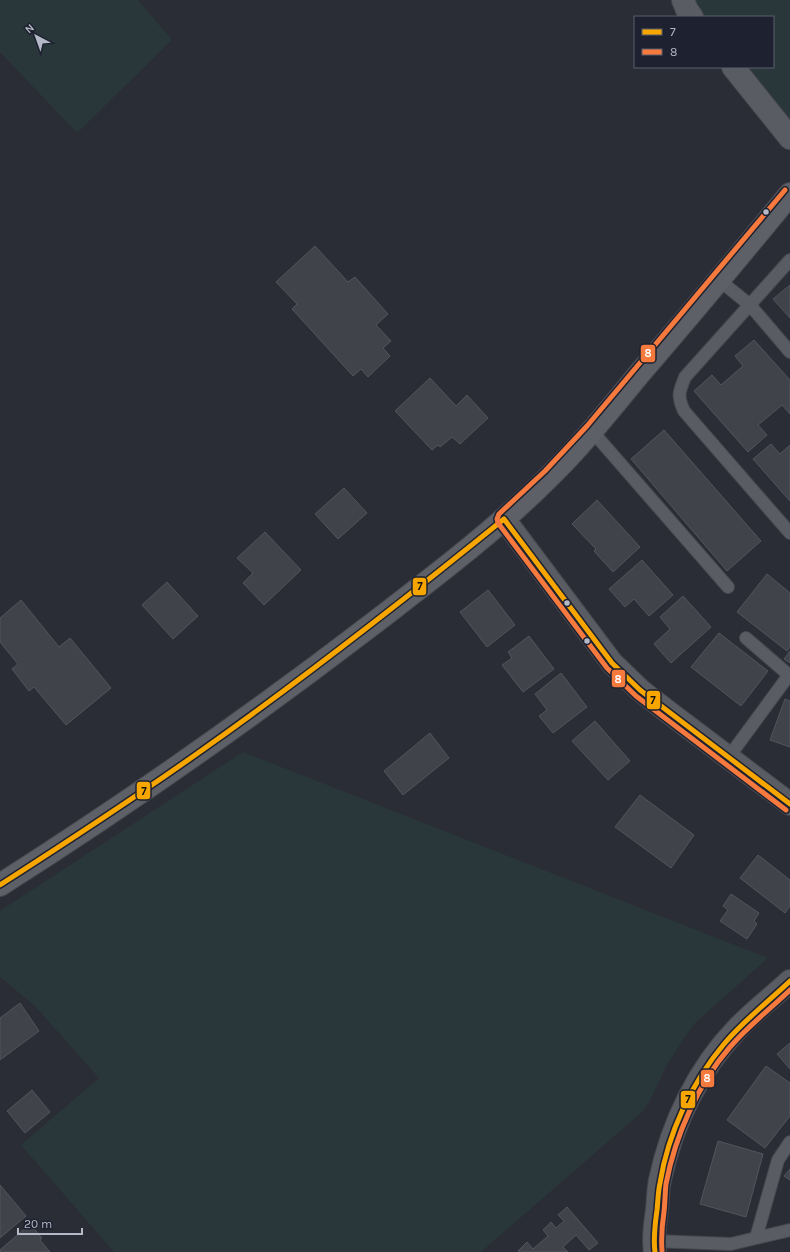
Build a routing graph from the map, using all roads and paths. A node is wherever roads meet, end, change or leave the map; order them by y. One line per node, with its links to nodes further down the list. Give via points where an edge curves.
1 (683, 0): 2 (street)
2 (691, 16)
3 (734, 68): 4 (street)
4 (790, 138)
5 (790, 194): 7 (street)
6 (790, 260): 8 (lane)
7 (719, 280): 8 (lane); 10 (street)
8 (750, 305): 9 (lane); 12 (lane, via 685,377 679,400 684,411)
9 (790, 352)
10 (592, 431): 11 (street, via 550,476); 13 (lane)
11 (504, 519): 16 (street, via 612,663 640,690); 18 (street, via 435,576 224,735 93,826)
12 (790, 533)
13 (728, 587)
14 (746, 638): 15 (lane)
15 (790, 675): 16 (lane)
16 (728, 758): 17 (street)
17 (790, 804)
18 (0, 885)
19 (790, 981): 23 (street, via 738,1027 701,1075 690,1096 673,1134 660,1180)
20 (790, 1142): 22 (lane, via 778,1160)
21 (790, 1230): 22 (lane)
22 (756, 1238): 23 (lane, via 731,1244)
23 (654, 1246)

